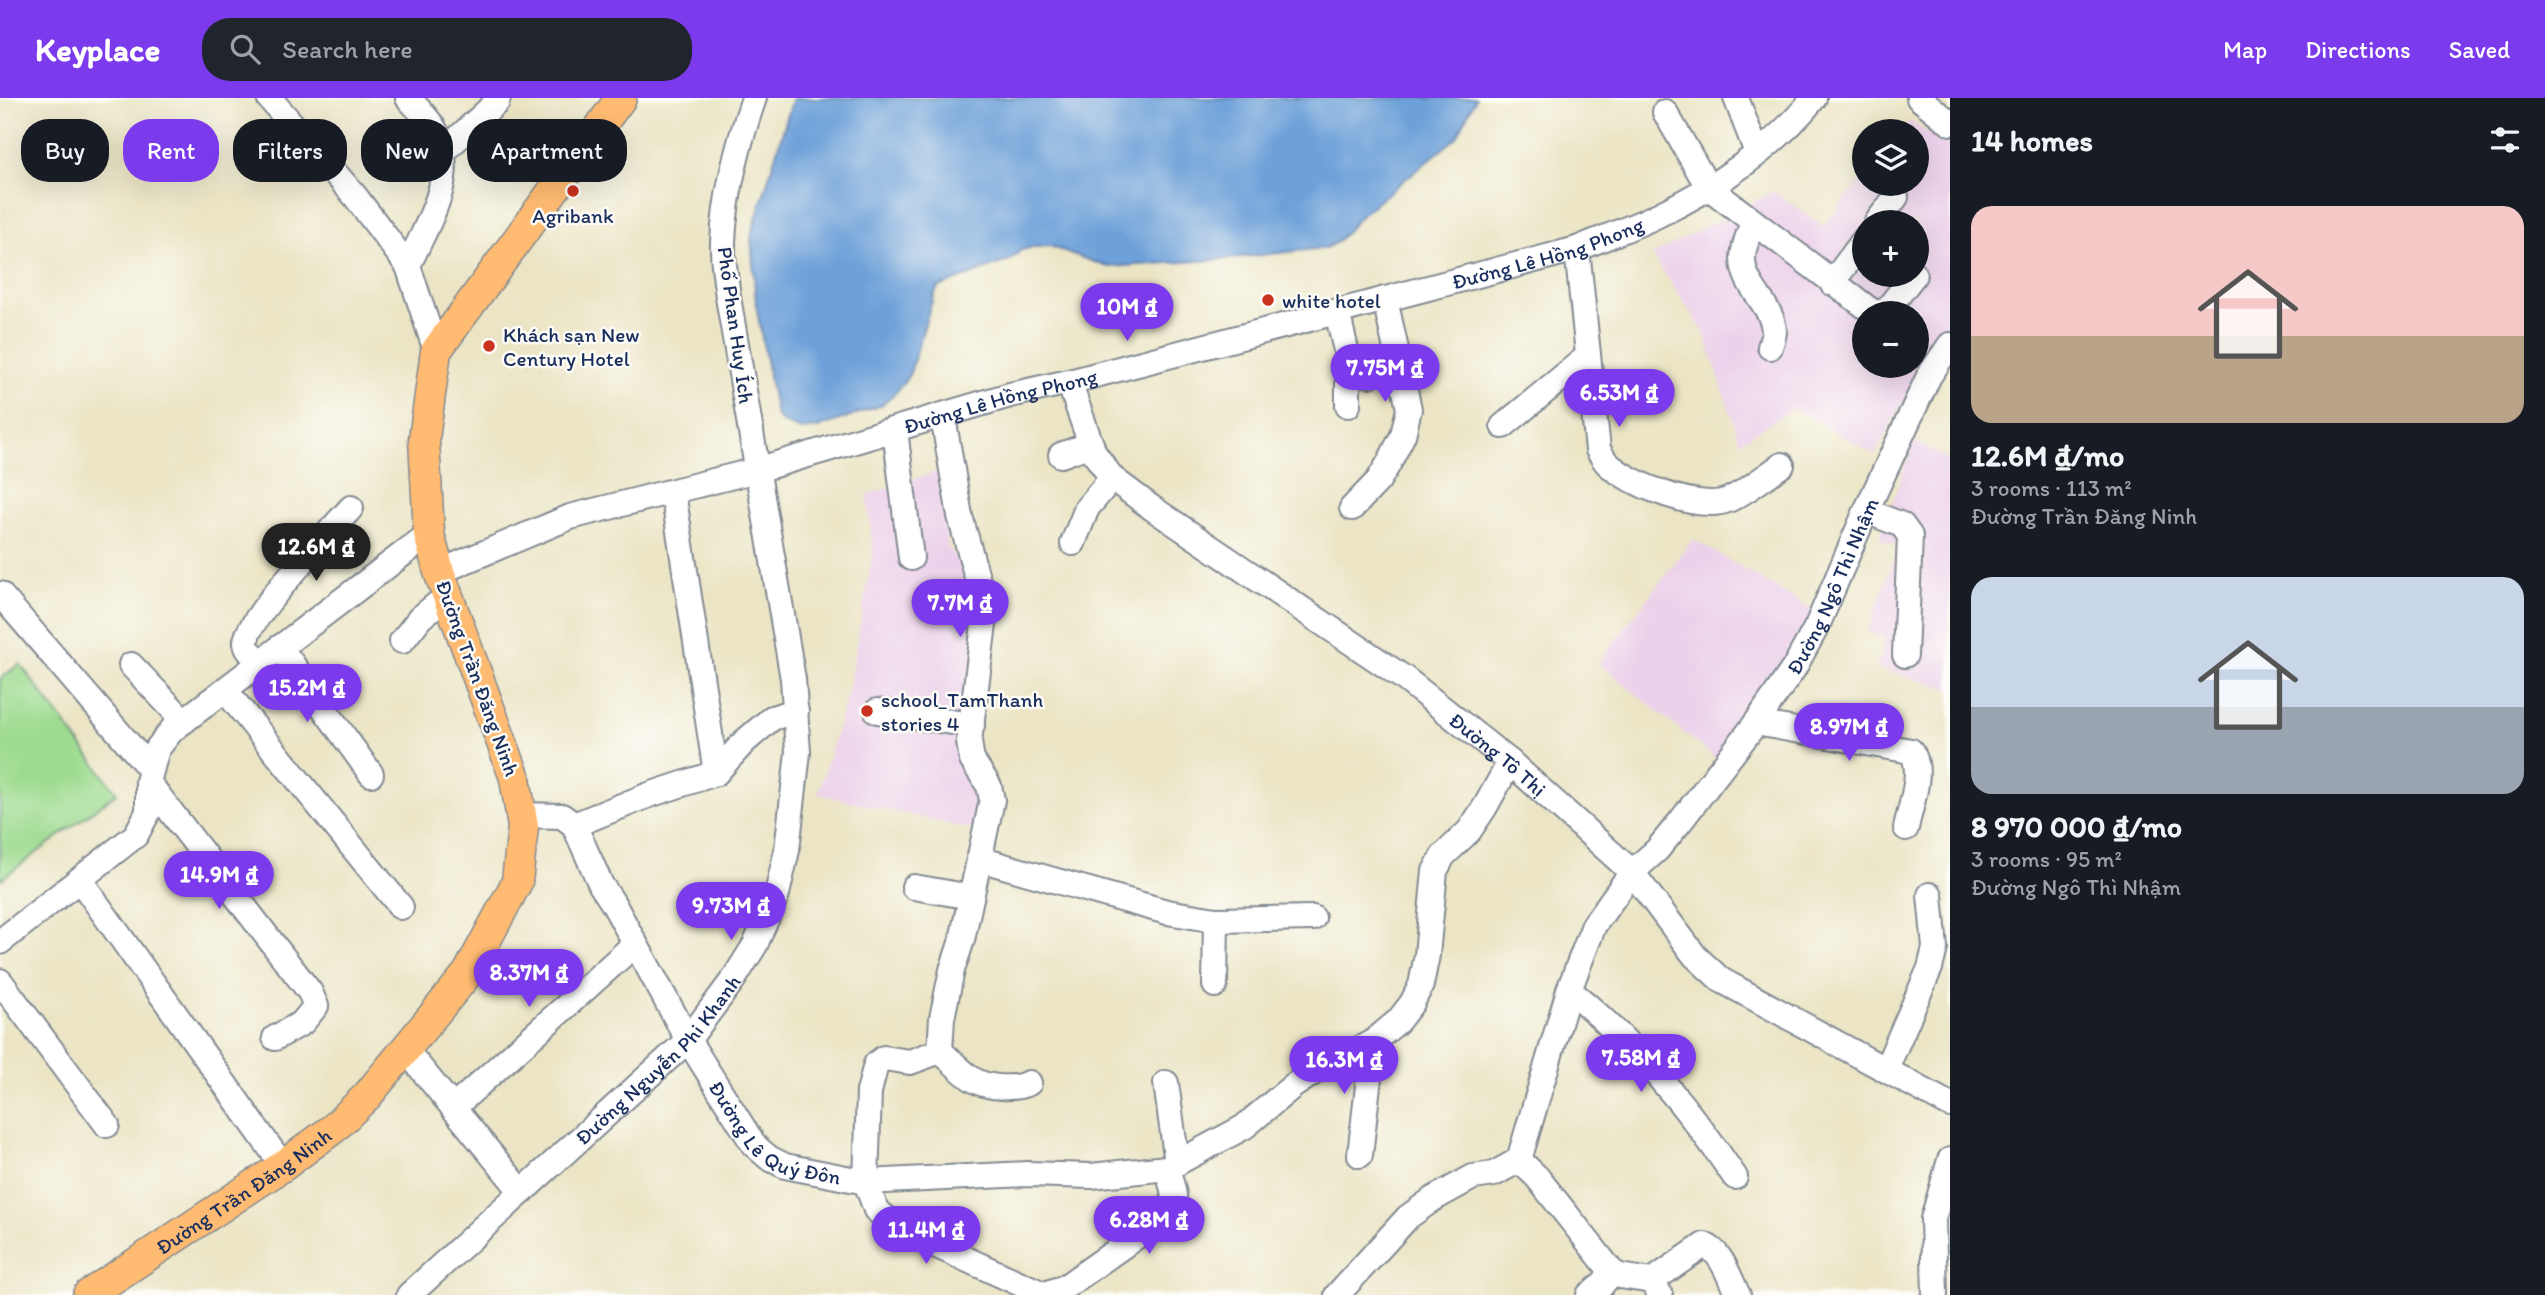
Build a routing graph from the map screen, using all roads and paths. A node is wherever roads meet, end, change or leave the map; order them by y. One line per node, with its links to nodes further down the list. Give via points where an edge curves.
1 (268, 98): 21 (street, via 355,196)
2 (408, 98): 10 (street)
3 (498, 98): 12 (street)
4 (621, 98): 28 (main road, Đường Trần Đăng Ninh)
5 (754, 98): 40 (street, Phố Phan Huy Ích, via 739,141 723,244)
6 (1736, 98): 13 (street)
7 (1814, 98): 13 (street, Đường Lê Hồng Phong)
8 (1919, 98): 11 (street)
9 (1665, 113): 15 (street)
10 (426, 119)
11 (1950, 123)
12 (453, 143)
13 (1757, 153): 15 (street, Đường Lê Hồng Phong)
14 (442, 182): 21 (street)
15 (1708, 187): 18 (street); 19 (street, Đường Lê Hồng Phong, via 1657,215)
16 (1896, 197): 17 (street)
17 (1886, 210)
18 (1753, 222): 22 (street); 27 (street, via 1742,262 1774,331)
19 (1577, 248): 24 (street, Đường Lê Hồng Phong); 29 (street)
20 (1852, 256): 22 (street)
21 (408, 266): 28 (street)
22 (1832, 283): 23 (street, via 1878,313 1885,312)
23 (1904, 287)
24 (1385, 299): 25 (street, Đường Lê Hồng Phong); 44 (street, via 1409,409 1389,463)
25 (1337, 311): 30 (street); 32 (street, Đường Lê Hồng Phong)
26 (1950, 345): 45 (street, Đường Ngô Thì Nhậm, via 1929,376)
27 (1770, 347)
28 (436, 351): 46 (main road, Đường Trần Đăng Ninh, via 424,439)
29 (1588, 356): 35 (street); 39 (street, via 1598,450 1620,473 1698,504 1726,501)
30 (1348, 359): 31 (street); 33 (street)
31 (1369, 374)
32 (1069, 382): 34 (street, Đường Lê Hồng Phong); 37 (street, Đường Tô Thị)
33 (1348, 405)
34 (943, 417): 36 (street, Đường Lê Hồng Phong); 60 (street, via 960,516 983,598)
35 (1503, 426)
36 (895, 430): 40 (street, Đường Lê Hồng Phong); 48 (street)
37 (1091, 444): 38 (street); 41 (street, Đường Tô Thị)
38 (1061, 455)
39 (1782, 465)
40 (757, 470): 42 (street, Đường Lê Hồng Phong); 56 (street, Đường Nguyễn Phi Khanh)
41 (1112, 478): 47 (street, via 1087,508); 61 (street, Đường Tô Thị, via 1404,678)
42 (673, 492): 49 (street, Đường Lê Hồng Phong, via 570,517); 63 (street)
43 (351, 508): 52 (street, via 265,607 248,634 248,650)
44 (1352, 508)
45 (1866, 511): 53 (street, via 1902,525 1910,536); 59 (street, Đường Ngô Thì Nhậm, via 1817,626)
46 (429, 534): 49 (main road, Đường Trần Đăng Ninh); 52 (street)
47 (1073, 543)
48 (911, 558)
49 (443, 583): 51 (street, Đường Lê Hồng Phong); 65 (main road, Đường Trần Đăng Ninh, via 515,778)
50 (0, 594): 64 (street)
51 (402, 641)
52 (271, 655): 55 (street); 62 (street)
53 (1905, 655)
54 (131, 665): 58 (street)
55 (225, 690): 58 (street); 74 (street)
56 (796, 711): 63 (street, via 772,718); 83 (street, Đường Nguyễn Phi Khanh, via 798,752 777,894 755,946)
57 (877, 711): 60 (street)
58 (184, 721): 64 (street, via 157,749)
59 (1756, 723): 67 (street, via 1911,751 1917,771); 69 (street, Đường Ngô Thì Nhậm, via 1681,822)
60 (972, 725): 68 (street, via 972,760 989,786 992,800)
61 (1510, 762): 69 (street, Đường Tô Thị); 84 (street, Đường Lê Quý Đôn, via 1469,831 1443,856 1434,872 1421,985 1398,1021)
62 (371, 774)
63 (716, 774): 66 (street)
64 (150, 776): 70 (street, via 148,812 136,835); 82 (street, via 310,992 316,1006 302,1023)
65 (521, 815): 66 (street, via 562,816); 85 (main road, Đường Trần Đăng Ninh, via 517,882 468,973)
66 (573, 825): 78 (street, Đường Lê Quý Đôn)
67 (1906, 828)
68 (979, 859): 73 (street); 76 (street, via 1167,912)
69 (1632, 872): 81 (street, Đường Ngô Thì Nhậm, via 1594,925); 87 (street, Đường Tô Thị, via 1695,956 1721,980)
70 (80, 880): 77 (street); 95 (street)
71 (914, 887): 73 (street)
72 (1930, 895): 87 (street, via 1935,948 1930,968)
73 (971, 897): 86 (street, via 942,1018)
74 (401, 907)
75 (1313, 918): 76 (street)
76 (1216, 920): 80 (street)
77 (0, 942)
78 (635, 944): 83 (street, Đường Lê Quý Đôn); 91 (street)
79 (0, 981): 92 (street)
80 (1215, 985)
81 (1569, 990): 94 (street, Đường Ngô Thì Nhậm); 98 (street, via 1623,1039 1695,1121)
82 (275, 1038)
83 (688, 1040): 99 (street, Đường Lê Quý Đôn, via 754,1145 769,1158 785,1166); 100 (street, Đường Nguyễn Phi Khanh)
84 (1373, 1042): 93 (street); 96 (street, Đường Lê Quý Đôn, via 1322,1067 1244,1127)
85 (405, 1049): 91 (street); 95 (main road, Đường Trần Đăng Ninh, via 367,1097)
86 (940, 1051): 88 (street, via 974,1080 994,1086); 99 (street, via 910,1062 884,1058 876,1064 869,1092)
87 (1886, 1069): 90 (street, Đường Tô Thị)
88 (1029, 1083)
89 (1166, 1083): 96 (street)
90 (1950, 1105)
91 (453, 1108): 100 (street)
92 (107, 1125)
93 (1360, 1154)
94 (1519, 1160): 101 (street); 106 (street, via 1494,1174 1473,1177 1408,1217)
95 (283, 1166): 103 (main road, Đường Trần Đăng Ninh)
96 (1172, 1166): 99 (street, Đường Lê Quý Đôn, via 1091,1176 1028,1174); 105 (street, via 1175,1207 1171,1212 1065,1287)
97 (1948, 1173): 109 (street, via 1933,1219)
98 (1735, 1177)
99 (866, 1182): 105 (street, via 876,1210 902,1230)
100 (522, 1192): 104 (street, Đường Nguyễn Phi Khanh)
101 (1612, 1272): 102 (street); 107 (street)
102 (1656, 1288): 108 (street, via 1704,1245 1716,1253)
103 (88, 1295)
104 (410, 1295)
105 (1045, 1295)
106 (1337, 1295)
107 (1589, 1295)
108 (1738, 1295)
109 (1934, 1295)

